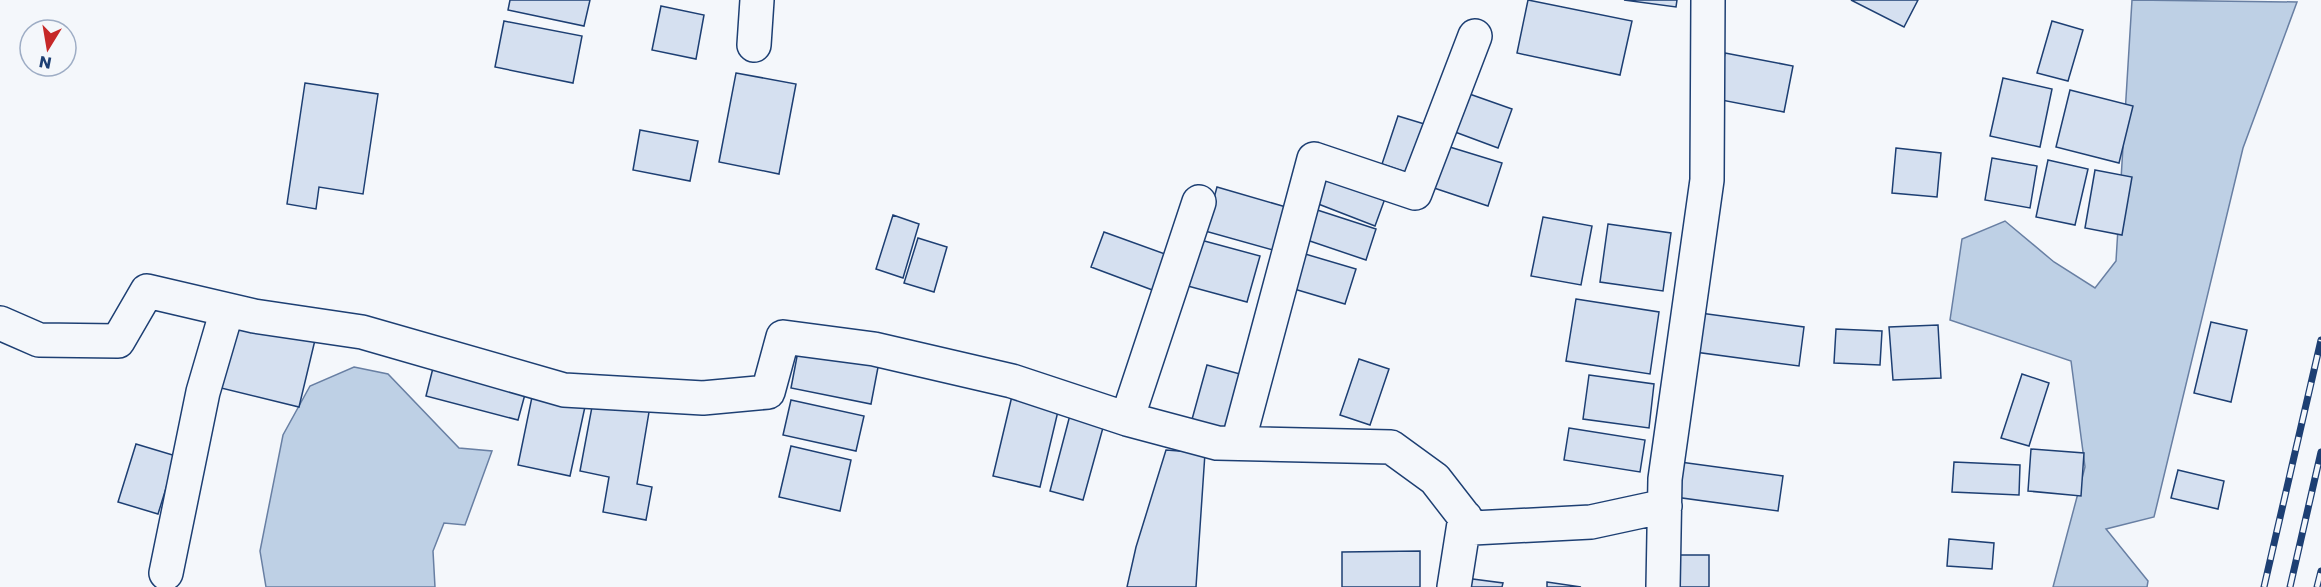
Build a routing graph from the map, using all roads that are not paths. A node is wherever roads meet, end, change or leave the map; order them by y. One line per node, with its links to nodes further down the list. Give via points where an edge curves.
1 (757, 0): 4 (street)
2 (1707, 0): 10 (street, via 1707,180 1665,479)
3 (1475, 36): 9 (street, via 1415,193 1314,159)
4 (754, 45)
5 (1199, 202): 8 (street)
6 (227, 309): 7 (street, via 147,291 118,341 39,339); 8 (street, via 362,332 564,390 703,398 768,392 783,336 874,349 1012,381); 12 (street, via 203,392)
7 (0, 323)
8 (1127, 419): 9 (street, via 1217,443)
9 (1238, 443): 11 (street, via 1391,447 1435,479)
10 (1665, 506): 11 (street, via 1591,522 1473,528); 14 (street)
11 (1464, 517): 13 (street)
12 (166, 573)
13 (1454, 587)
14 (1663, 587)

